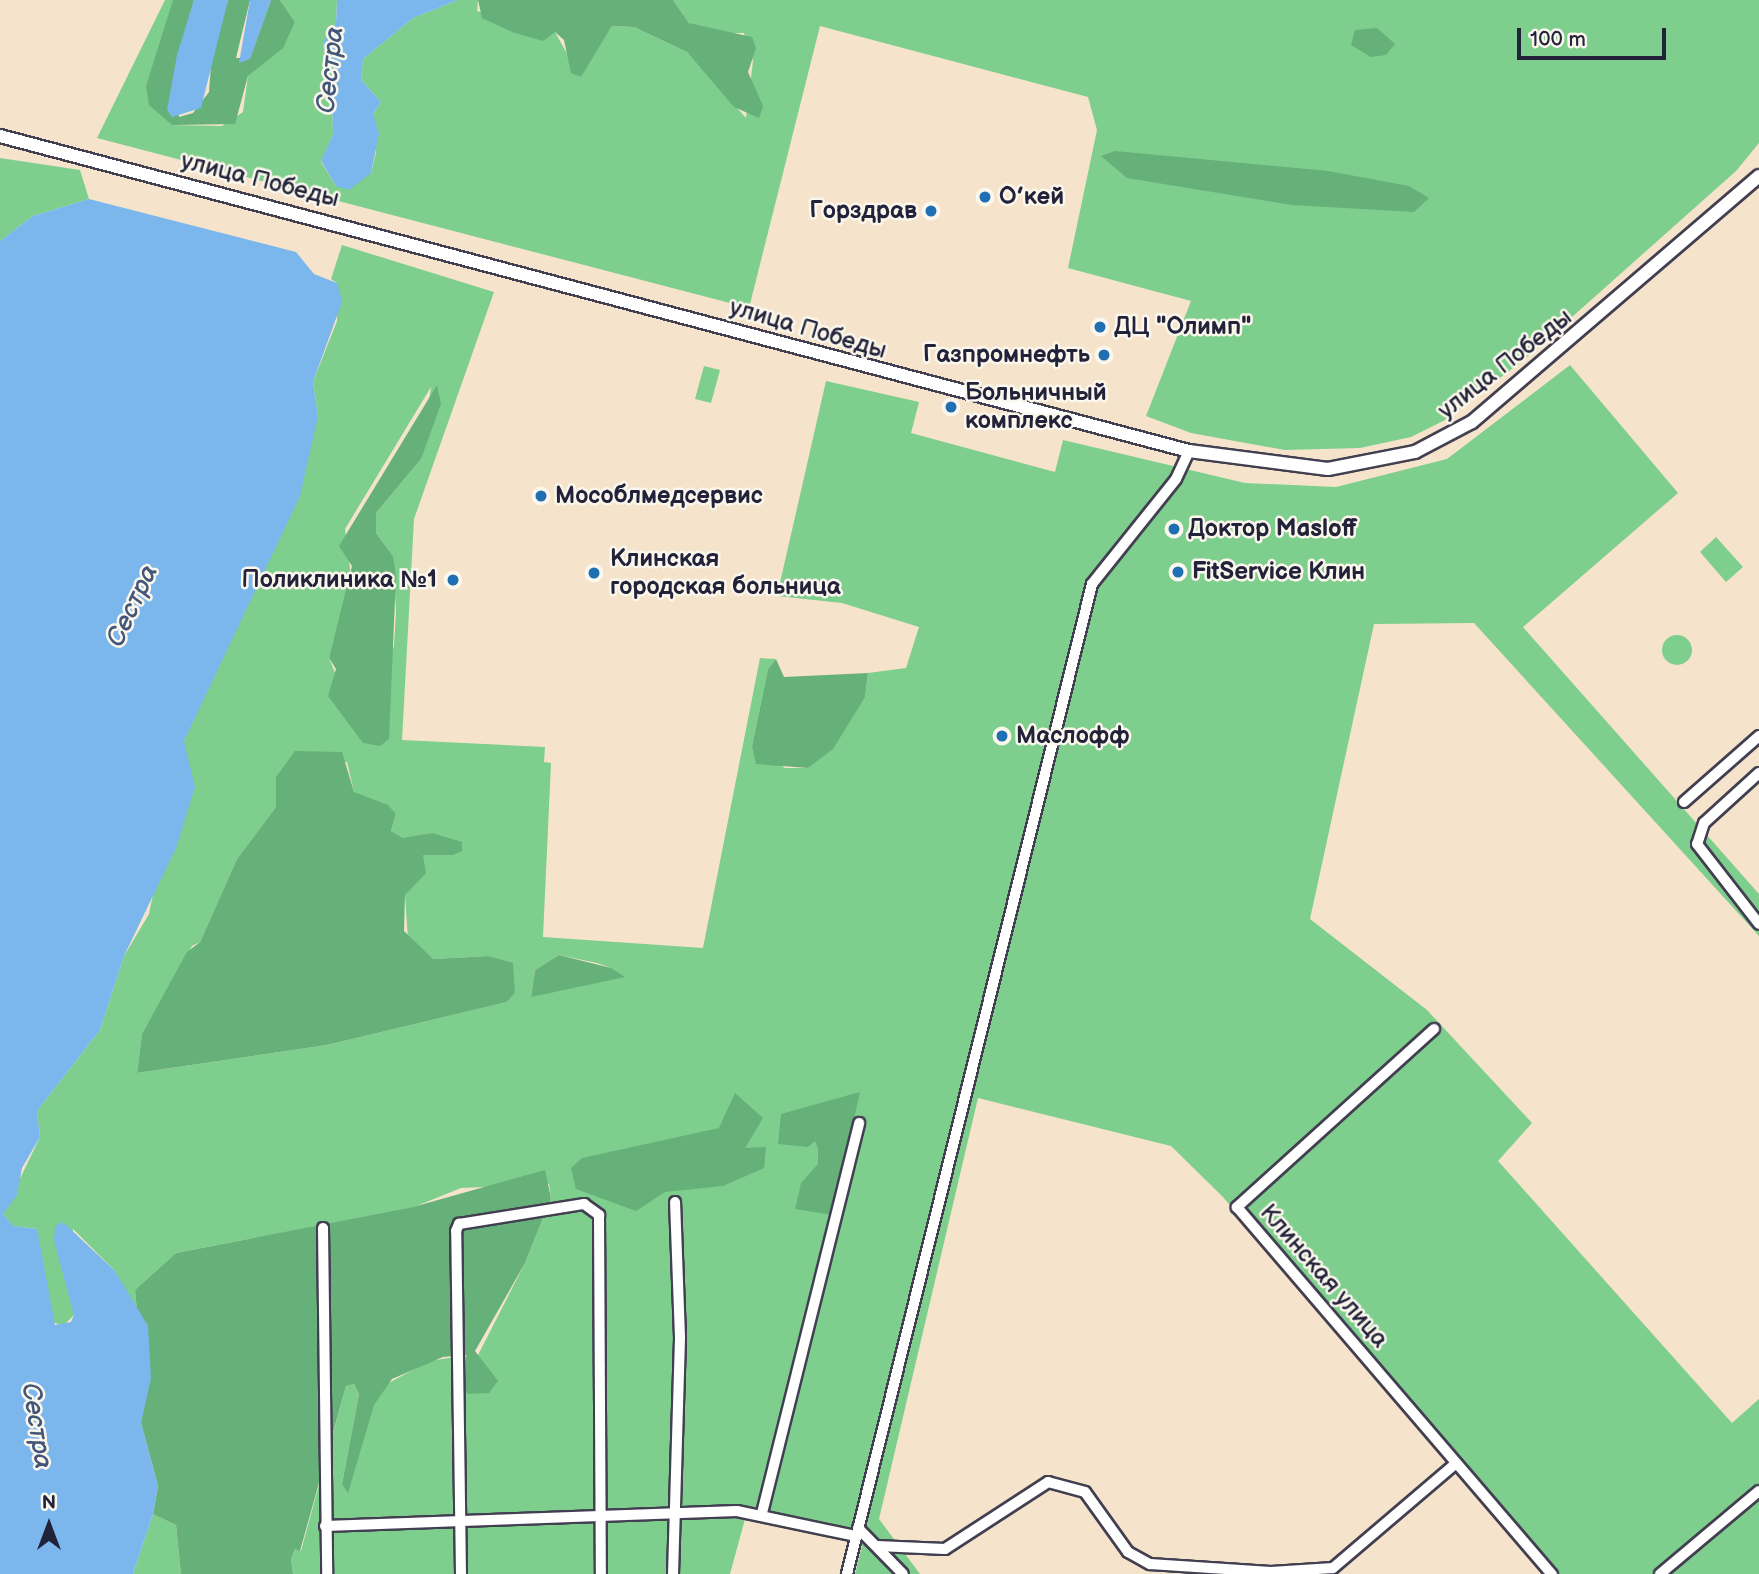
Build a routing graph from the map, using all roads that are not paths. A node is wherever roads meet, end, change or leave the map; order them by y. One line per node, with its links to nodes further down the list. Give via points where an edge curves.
1 (0, 136): 3 (street, улица Победы)
2 (1759, 176): 3 (street, улица Победы, via 1512,391 1435,443 1328,469)
3 (1189, 451): 19 (street, via 1176,479 1093,584)
4 (1759, 736): 6 (street)
5 (1759, 773): 7 (street, via 1704,823 1698,844)
6 (1684, 802)
7 (1759, 924)
8 (1434, 1029): 12 (street, Клинская улица, via 1237,1207)
9 (859, 1123): 15 (street)
10 (675, 1202): 14 (street)
11 (323, 1228): 18 (street)
12 (1455, 1464): 21 (street, via 1333,1569); 28 (street, Клинская улица)
13 (1759, 1490): 29 (street)
14 (677, 1510): 15 (street); 16 (street); 25 (street)
15 (762, 1513): 19 (street)
16 (601, 1516): 17 (street); 17 (street, via 599,1214 584,1204 459,1224 456,1231); 24 (street)
17 (458, 1522): 18 (street); 23 (street)
18 (326, 1527): 22 (street)
19 (857, 1532): 20 (street); 26 (street)
20 (877, 1546): 21 (street, via 945,1549 1048,1482 1085,1492 1128,1552 1150,1564); 27 (street)
21 (1234, 1572)
22 (327, 1574)
23 (461, 1574)
24 (601, 1574)
25 (673, 1574)
26 (847, 1574)
27 (903, 1574)
28 (1552, 1574)
29 (1660, 1574)

